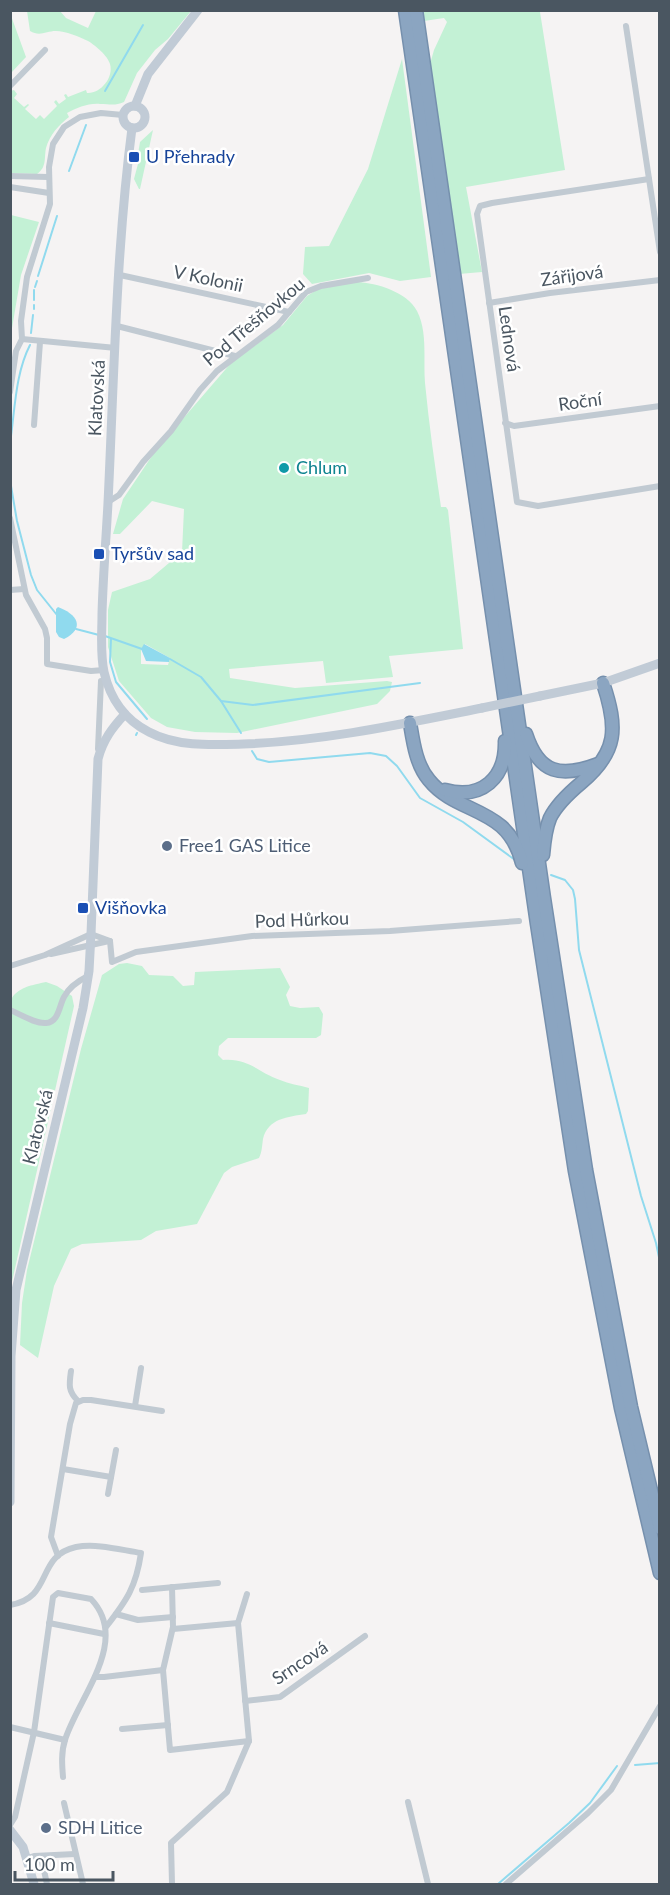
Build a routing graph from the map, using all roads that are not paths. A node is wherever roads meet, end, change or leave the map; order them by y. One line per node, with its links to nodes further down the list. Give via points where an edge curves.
1 (198, 10): 7 (main road, via 148,74)
2 (405, 10): 42 (highway)
3 (416, 10): 37 (highway)
4 (626, 26): 12 (street)
5 (45, 50): 6 (street)
6 (10, 86)
7 (135, 106): 8 (main road, via 127,108); 9 (main road, via 142,109 145,118 141,125)
8 (123, 115): 9 (main road); 11 (street, via 92,113 67,124 51,147)
9 (132, 128): 16 (main road, Klatovská)
10 (10, 176): 11 (street)
11 (48, 177): 14 (street)
12 (649, 179): 15 (street); 19 (street, Lednová, via 480,206 477,214)
13 (10, 187): 14 (street)
14 (49, 193): 22 (street, via 51,204 27,277)
15 (660, 252)
16 (120, 275): 20 (street, V Kolonii); 21 (main road, Klatovská)
17 (368, 278): 20 (street, Pod Třešňovkou, via 306,292)
18 (660, 280): 19 (street, Zářijová)
19 (489, 303): 30 (street, Lednová)
20 (289, 312): 26 (street, Pod Třešňovkou, via 278,325)
21 (117, 326): 24 (main road, Klatovská); 26 (street)
22 (22, 339): 23 (street); 25 (street)
23 (39, 342): 24 (street); 31 (street)
24 (116, 348): 33 (main road, Klatovská)
25 (13, 351): 27 (street)
26 (235, 356): 33 (street, Pod Třešňovkou, via 200,390 124,489)
27 (11, 387): 28 (street)
28 (10, 392)
29 (660, 406): 30 (street, Roční, via 514,426)
30 (505, 423): 32 (street, Lednová, via 517,502 538,506)
31 (34, 425)
32 (660, 486)
33 (108, 502): 39 (main road, Klatovská)
34 (10, 518): 35 (street)
35 (24, 589): 36 (street); 39 (street, via 45,629 46,664)
36 (10, 590)
37 (503, 614): 46 (highway, via 512,635 526,734 537,757 550,768 567,773); 48 (highway)
38 (660, 663): 41 (main road)
39 (104, 670): 43 (main road, Klatovská, via 111,692)
40 (101, 681): 45 (street, Klatovská)
41 (603, 683): 44 (main road, bridge); 46 (highway, via 613,734 610,749)
42 (503, 691): 47 (highway, via 505,748 496,777 470,792); 50 (highway)
43 (125, 714): 44 (main road, via 155,735 193,744 288,742); 45 (main road, Klatovská, via 109,732)
44 (410, 723): 47 (highway, via 421,767)
45 (98, 759): 51 (main road, Klatovská)
46 (599, 764): 48 (highway, via 550,818 543,859 547,887)
47 (438, 789): 50 (highway, via 488,815 508,833 522,860 530,912)
48 (544, 898): 68 (highway, via 597,1229 631,1407)
49 (519, 921): 52 (street, Pod Hůrkou, via 252,936 136,952 112,962)
50 (537, 924): 70 (highway, via 597,1290)
51 (92, 934): 52 (street); 53 (main road, Klatovská); 54 (street)
52 (110, 941): 53 (street)
53 (91, 945): 54 (street); 56 (main road, Klatovská)
54 (45, 955): 55 (street)
55 (10, 966)
56 (88, 976): 57 (street, via 74,984 49,1023); 67 (main road, Klatovská, via 16,1290 11,1356)
57 (10, 1010)
58 (141, 1368): 61 (street)
59 (71, 1371): 60 (street, via 68,1387)
60 (78, 1401): 61 (street); 64 (street)
61 (135, 1406): 62 (street)
62 (162, 1411)
63 (116, 1450): 65 (street)
64 (63, 1469): 65 (street); 69 (street, via 51,1538)
65 (111, 1477): 66 (street)
66 (108, 1494)
67 (10, 1502)
68 (660, 1528)
69 (58, 1556): 75 (street, via 31,1598); 76 (street, via 73,1548 89,1546 141,1553 139,1571 128,1598)
70 (660, 1573)
71 (218, 1583): 72 (street)
72 (172, 1587): 73 (street); 77 (street)
73 (142, 1590)
74 (247, 1594): 79 (street, Srncová)
75 (10, 1605)
76 (116, 1614): 77 (street, via 138,1620); 80 (street)
77 (173, 1617): 81 (street)
78 (49, 1623): 80 (street, via 53,1597 58,1593 91,1599); 82 (street); 91 (street)
79 (238, 1623): 81 (street); 86 (street, Srncová)
80 (106, 1626): 82 (street)
81 (173, 1629): 84 (street)
82 (104, 1634): 85 (street, via 105,1644)
83 (365, 1636): 86 (street, Srncová, via 280,1697)
84 (163, 1670): 85 (street); 88 (street)
85 (95, 1677): 92 (street)
86 (245, 1701): 93 (street, Srncová)
87 (660, 1706): 107 (street, via 612,1790)
88 (168, 1725): 90 (street); 93 (street, via 170,1750)
89 (10, 1727): 91 (street)
90 (122, 1729)
91 (33, 1732): 92 (street); 97 (street)
92 (65, 1740): 94 (street)
93 (249, 1741): 105 (street, via 227,1792 171,1844)
94 (63, 1777)
95 (408, 1802): 106 (street)
96 (64, 1803): 99 (street)
97 (10, 1825)
98 (10, 1830): 101 (main road)
99 (75, 1854): 100 (street); 104 (street)
100 (41, 1857): 101 (street); 103 (street)
101 (27, 1858): 102 (main road)
102 (34, 1884)
103 (47, 1884)
104 (83, 1884)
105 (172, 1884)
106 (428, 1884)
107 (506, 1884)

